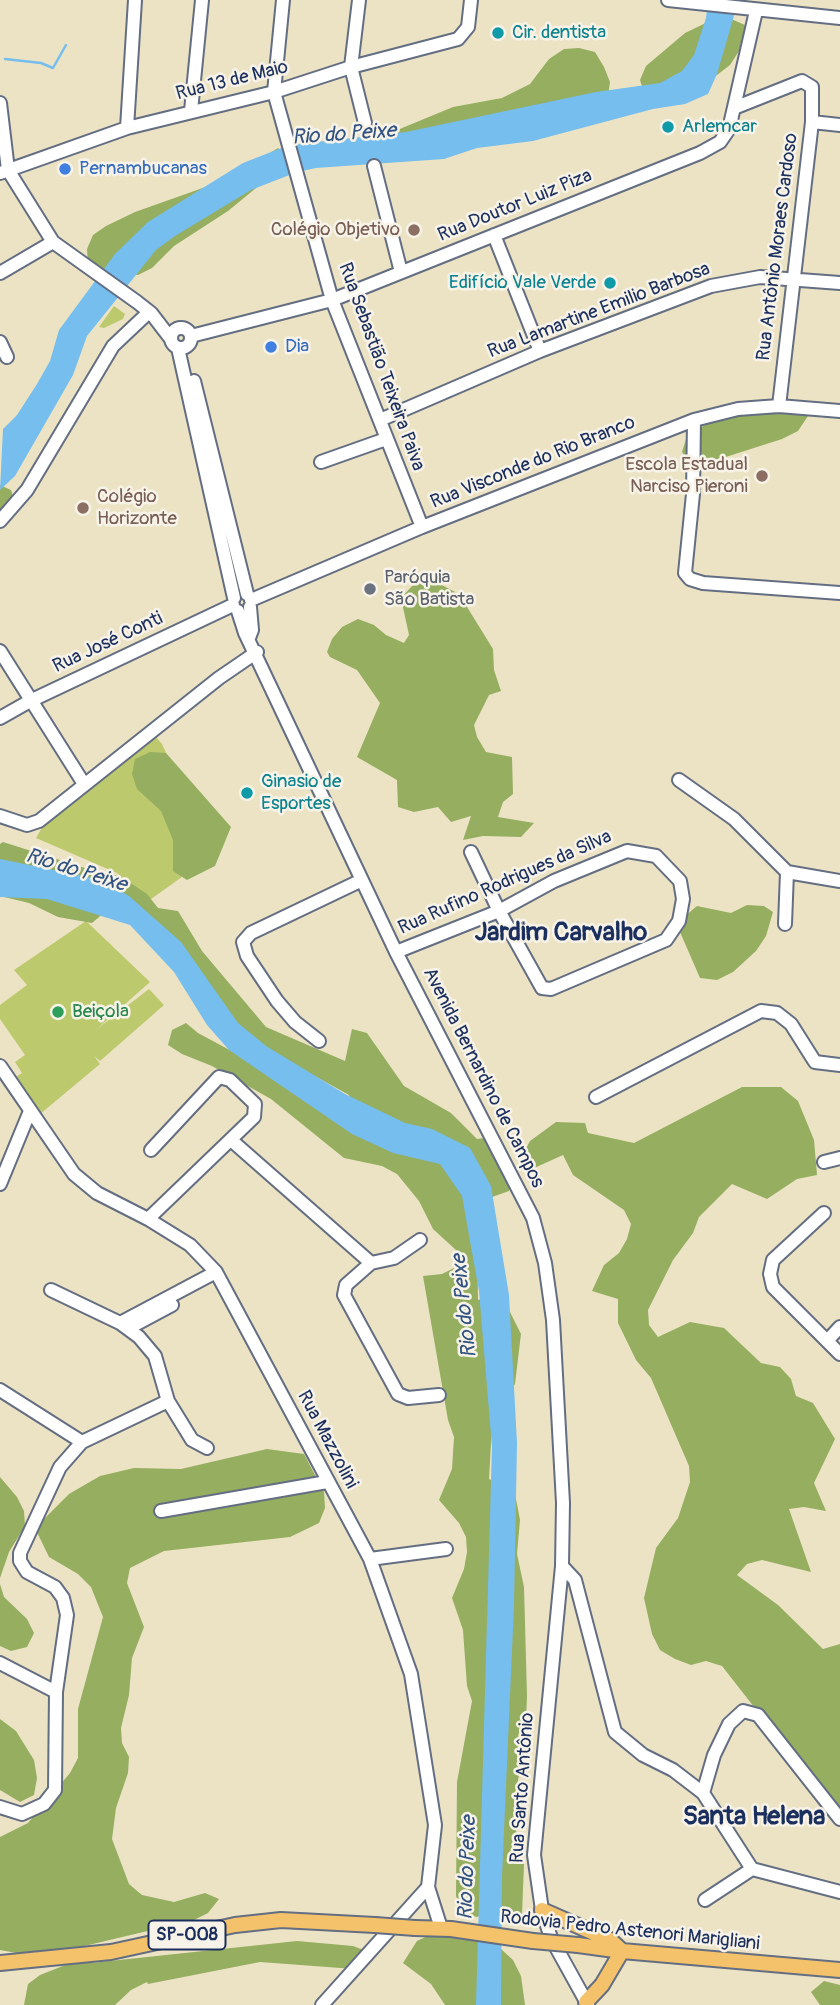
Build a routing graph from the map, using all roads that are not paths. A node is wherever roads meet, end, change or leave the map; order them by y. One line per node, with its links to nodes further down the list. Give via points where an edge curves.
1 (135, 0): 18 (street)
2 (202, 0): 14 (street)
3 (284, 0): 11 (street)
4 (359, 0): 10 (street)
5 (471, 0): 10 (street, Rua 13 de Maio, via 465,34)
6 (668, 0): 7 (street)
7 (689, 2): 8 (street)
8 (753, 11): 9 (street); 13 (street, Rua Doutor Luiz Piza)
9 (840, 18)
10 (351, 67): 11 (street, Rua 13 de Maio); 16 (street)
11 (274, 92): 14 (street, Rua 13 de Maio); 27 (street, Rua Sebastião Teixeira Paiva)
12 (0, 103): 20 (street)
13 (734, 108): 15 (street, Rua Antônio Moraes Cardoso, via 802,81 812,87); 21 (street, Rua Doutor Luiz Piza, via 729,129 719,142 700,153)
14 (191, 111): 18 (street, Rua 13 de Maio)
15 (812, 122): 17 (street); 25 (street, Rua Antônio Moraes Cardoso)
16 (365, 123)
17 (840, 125)
18 (127, 128): 20 (street, Rua 13 de Maio)
19 (374, 166): 23 (street)
20 (4, 172): 22 (street)
21 (494, 234): 23 (street, Rua Doutor Luiz Piza); 31 (street)
22 (53, 242): 24 (street); 28 (street)
23 (401, 272): 27 (street, Rua Doutor Luiz Piza)
24 (0, 273)
25 (792, 277): 26 (street, Rua Lamartine Emilio Barbosa); 31 (street, Rua Lamartine Emilio Barbosa, via 760,277 711,286); 33 (street, Rua Antônio Moraes Cardoso)
26 (840, 283)
27 (332, 300): 29 (street, Rua Doutor Luiz Piza); 36 (street, Rua Sebastião Teixeira Paiva)
28 (150, 312): 29 (street); 39 (street, via 113,346 27,490)
29 (182, 340): 42 (street, Avenida Bernardino de Campos)
30 (0, 342): 32 (street)
31 (540, 351): 36 (street, Rua Lamartine Emilio Barbosa)
32 (7, 357)
33 (779, 406): 34 (street, Rua Visconde do Rio Branco); 35 (street, Rua Visconde do Rio Branco)
34 (840, 411)
35 (694, 419): 40 (street, Rua Visconde do Rio Branco); 41 (street, via 693,494 684,565 690,579)
36 (380, 420): 37 (street, Rua Sebastião Teixeira Paiva)
37 (386, 439): 38 (street); 40 (street, Rua Sebastião Teixeira Paiva)
38 (321, 462)
39 (0, 521)
40 (422, 527): 42 (street, Rua Visconde do Rio Branco)
41 (840, 593)
42 (242, 602): 44 (street, Avenida Bernardino de Campos, via 249,638); 45 (street, Rua José Conti)
43 (0, 651): 45 (street)
44 (257, 652): 48 (street); 52 (street, Avenida Bernardino de Campos)
45 (30, 701): 46 (street, Rua José Conti); 48 (street)
46 (0, 718)
47 (679, 780): 51 (street, via 734,819)
48 (84, 784): 49 (street, via 33,824)
49 (0, 816)
50 (471, 852): 54 (street)
51 (786, 872): 53 (street); 55 (street)
52 (362, 880): 56 (street, Avenida Bernardino de Campos); 57 (street, via 251,933 243,942 247,956 277,1001 295,1023)
53 (840, 881)
54 (499, 911): 54 (street, Rua Rufino Rodrigues da Silva, via 538,984 551,989 666,940 679,921 683,899 680,881 656,856 627,851 554,880); 56 (street, Rua Rufino Rodrigues da Silva)
55 (785, 925)
56 (396, 952): 86 (street, Avenida Bernardino de Campos, via 533,1218 553,1320)
57 (319, 1041)
58 (840, 1065): 60 (street, via 815,1062 791,1024 777,1013 761,1010)
59 (0, 1066): 61 (street, Rua Mazzolini)
60 (596, 1097)
61 (30, 1111): 66 (street); 68 (street, Rua Mazzolini, via 74,1174 97,1193)
62 (231, 1140): 63 (street, via 254,1117 255,1104 230,1080 219,1077); 68 (street); 70 (street)
63 (151, 1150)
64 (840, 1158): 65 (street)
65 (824, 1162)
66 (0, 1184)
67 (824, 1213): 75 (street, via 773,1260 770,1274 773,1287)
68 (148, 1219): 71 (street, Rua Mazzolini, via 190,1245)
69 (420, 1240): 70 (street, via 394,1258)
70 (371, 1263): 78 (street, via 346,1285 346,1300 398,1394 408,1398)
71 (218, 1276): 73 (street); 82 (street, Rua Mazzolini)
72 (51, 1290): 73 (street)
73 (124, 1326): 79 (street, via 155,1356)
74 (840, 1327): 75 (street)
75 (827, 1341): 76 (street)
76 (840, 1354)
77 (0, 1390): 80 (street)
78 (439, 1395)
79 (168, 1401): 80 (street); 81 (street, via 192,1440)
80 (82, 1443): 88 (street, via 60,1467 20,1553 27,1572 55,1587 63,1598 67,1615)
81 (207, 1448)
82 (327, 1482): 83 (street); 85 (street, Rua Mazzolini)
83 (161, 1511)
84 (446, 1549): 85 (street)
85 (370, 1559): 93 (street, Rua Mazzolini, via 411,1674 428,1768 435,1825)
86 (562, 1566): 89 (street, via 575,1580 615,1732); 96 (street, Rua Santo Antônio, via 534,1855)
87 (0, 1664): 88 (street)
88 (56, 1692): 90 (street, via 55,1790 44,1804 22,1814)
89 (703, 1793): 91 (street, via 729,1724 743,1711 758,1715); 92 (street)
90 (0, 1807)
91 (840, 1819)
92 (752, 1869): 94 (street); 95 (street)
93 (428, 1887): 97 (street, Rua Mazzolini); 102 (street)
94 (840, 1892)
95 (705, 1900)
96 (542, 1910): 98 (main road, via 610,1940); 101 (street, Rua Santo Antônio, via 557,1951)
97 (446, 1929): 98 (main road, Rodovia Pedro Astenori Marigliani / SP-008, bridge); 99 (main road, Rodovia Pedro Astenori Marigliani / SP-008, bridge, via 281,1920 235,1925 111,1952)
98 (615, 1950): 100 (main road, Rodovia Pedro Astenori Marigliani / SP-008); 101 (main road, via 602,1985)
99 (0, 1963)
100 (840, 1970)
101 (587, 2003)
102 (322, 2005)

